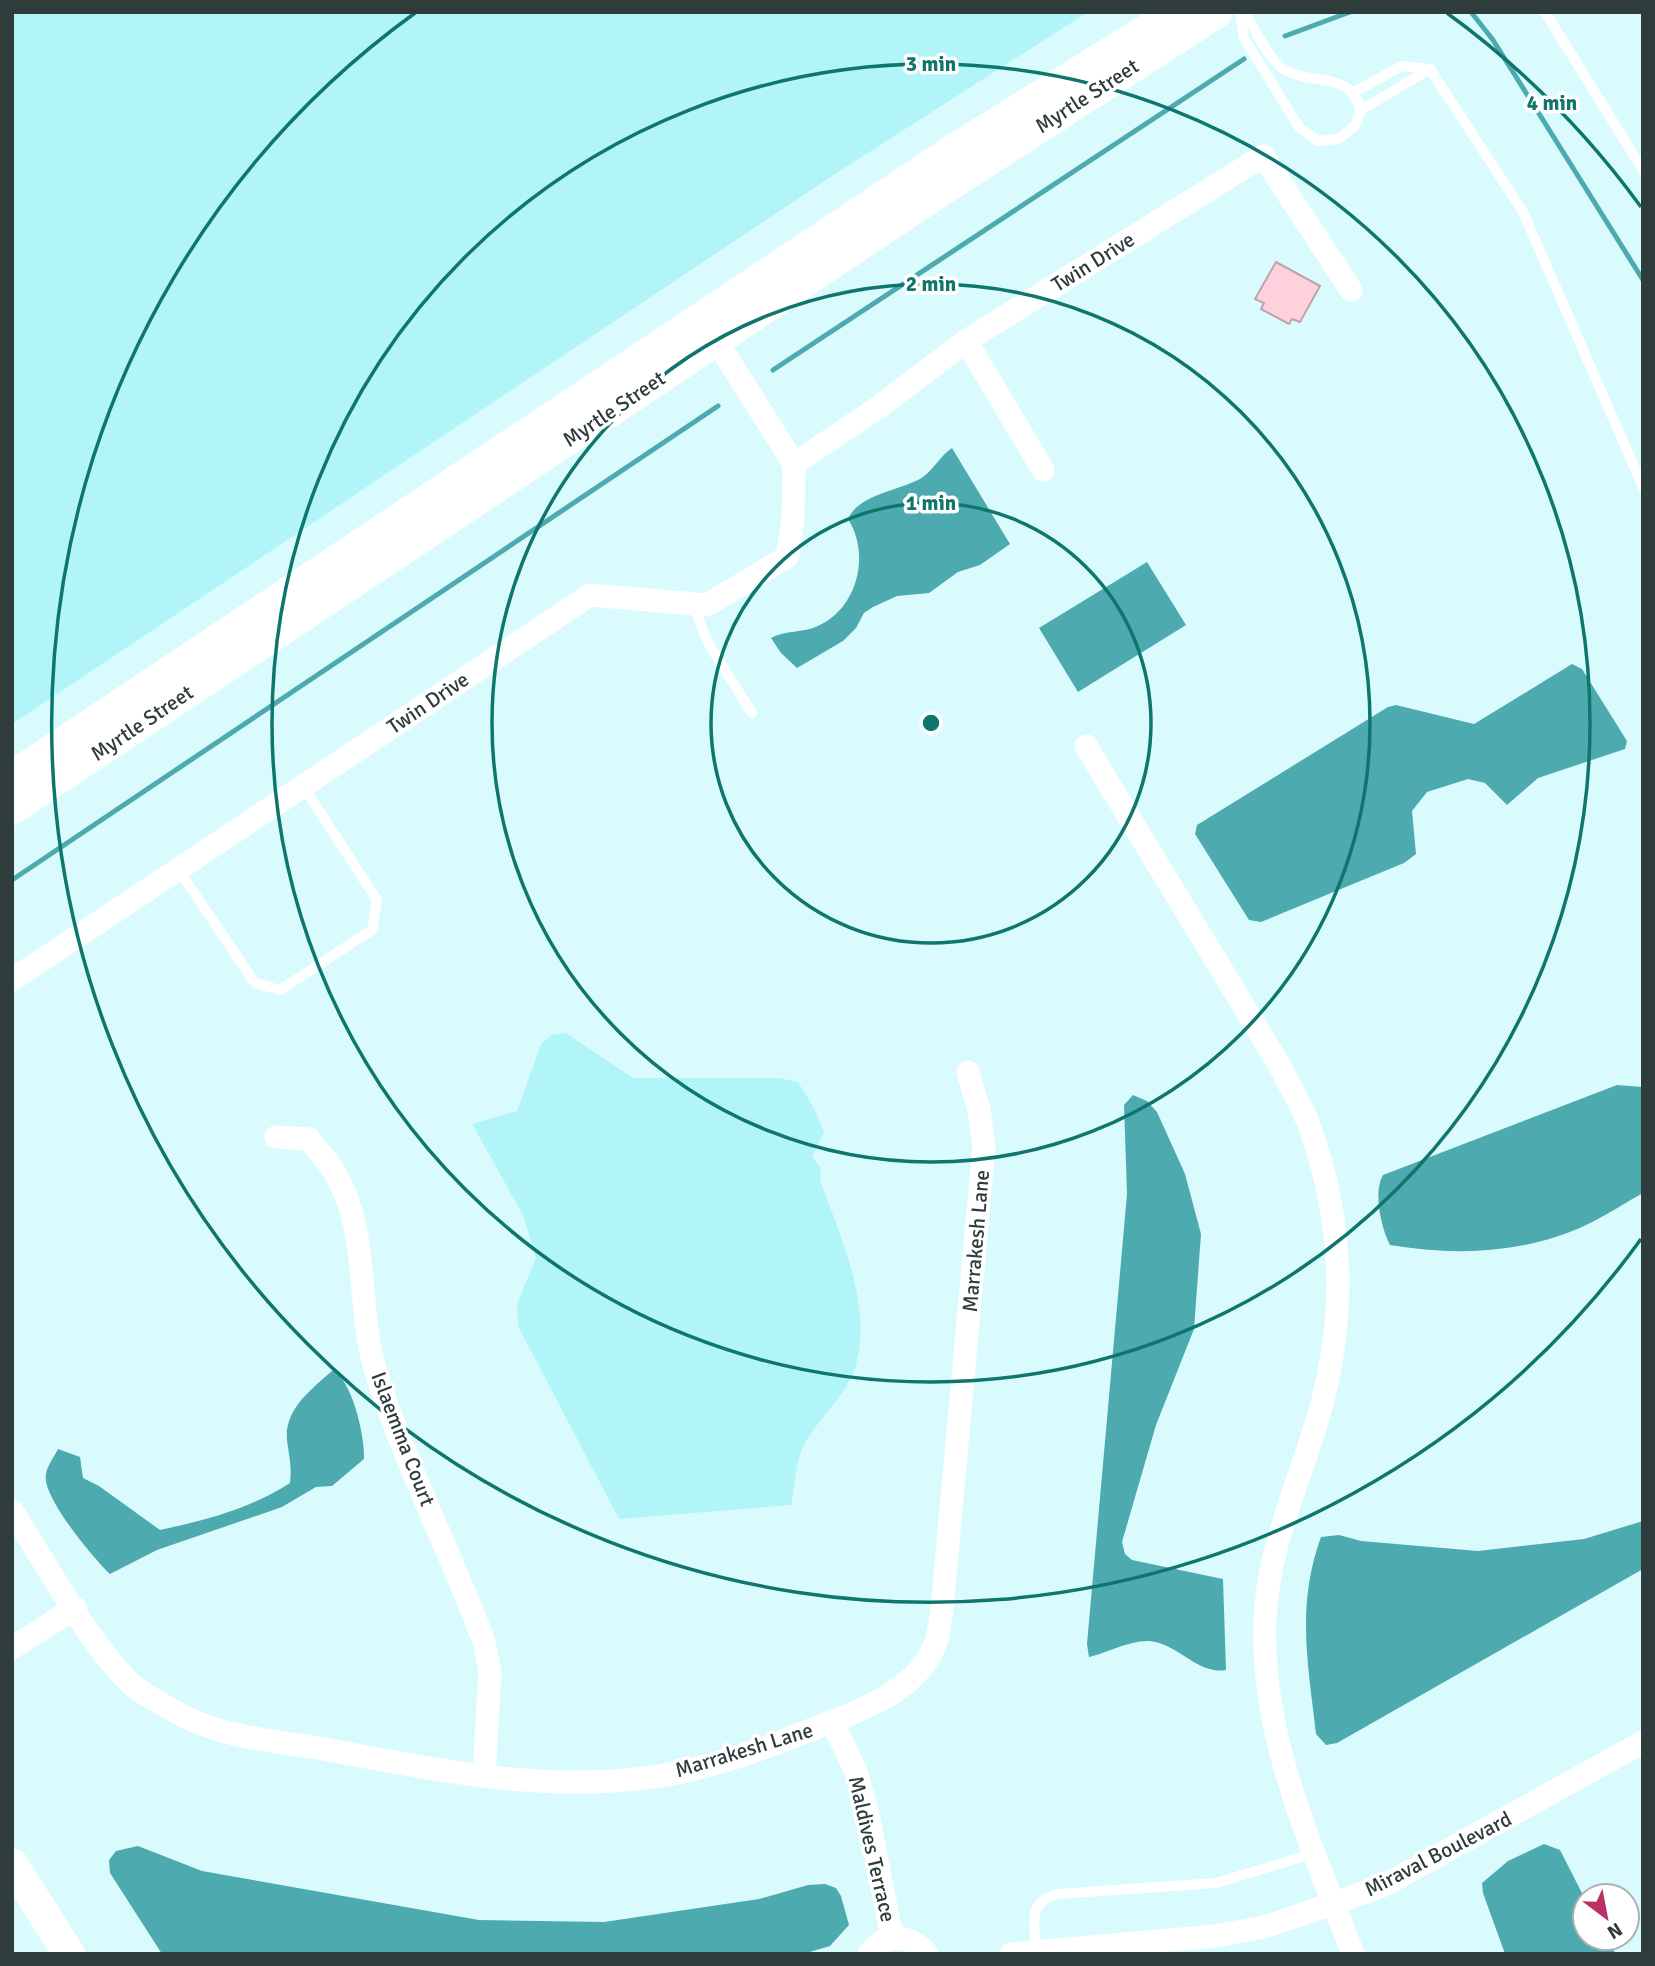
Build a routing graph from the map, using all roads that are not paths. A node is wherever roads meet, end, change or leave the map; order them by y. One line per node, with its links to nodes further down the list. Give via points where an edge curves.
1 (1176, 12): 10 (street, Myrtle Street, via 957,148)
2 (1217, 12): 10 (street, Myrtle Street, via 954,182)
3 (1242, 12): 6 (lane, via 1282,69 1309,79 1334,79); 7 (lane, via 1244,38 1299,127 1318,141 1338,139 1355,126)
4 (1545, 12): 8 (lane)
5 (1430, 69): 6 (lane, via 1402,66); 7 (lane); 14 (lane, via 1523,212)
6 (1352, 93): 7 (lane)
7 (1361, 110)
8 (1643, 170)
9 (1351, 290): 11 (street, Twin Drive, via 1263,156)
10 (709, 329): 12 (street); 18 (street, Myrtle Street); 20 (street, Myrtle Street)
11 (967, 341): 12 (street, Twin Drive); 13 (street)
12 (794, 464): 15 (street, Twin Drive, via 787,557 707,605)
13 (1043, 470)
14 (1643, 487)
15 (692, 604): 16 (lane, via 708,643); 19 (street, Twin Drive, via 590,594)
16 (752, 713)
17 (1086, 746): 31 (street, via 1281,1068 1309,1124 1326,1183 1339,1258 1333,1364 1268,1574 1265,1622 1274,1734)
18 (12, 777)
19 (303, 786): 21 (street, Twin Drive); 21 (lane, via 377,900 372,930 280,990 255,983)
20 (12, 809)
21 (178, 869): 22 (street, Twin Drive)
22 (12, 980)
23 (968, 1072): 28 (street, Marrakesh Lane, via 984,1146 942,1609 935,1644 922,1666 898,1689)
24 (276, 1137): 30 (street, Islaemma Court, via 309,1139 335,1173 347,1200 374,1362 392,1420 484,1642 490,1671)
25 (12, 1511): 26 (street, Marrakesh Lane)
26 (75, 1608): 27 (street); 30 (street, Marrakesh Lane, via 130,1683 177,1713 226,1732)
27 (12, 1648)
28 (832, 1721): 30 (street, Marrakesh Lane, via 766,1748 680,1772 609,1781); 34 (street, Maldives Terrace, via 857,1774)
29 (1643, 1742): 33 (street, Miraval Boulevard, via 1385,1885)
30 (484, 1775)
31 (1315, 1853): 33 (street); 35 (lane, via 1216,1883 1042,1898 1035,1908)
32 (12, 1864): 36 (street)
33 (1334, 1903): 35 (street, Miraval Boulevard, via 1264,1927 1215,1936); 40 (street)
34 (892, 1938): 37 (street); 38 (street, via 911,1940)
35 (1036, 1950): 39 (street, Miraval Boulevard)
36 (69, 1954)
37 (869, 1954)
38 (927, 1954)
39 (1011, 1954)
40 (1353, 1954)

